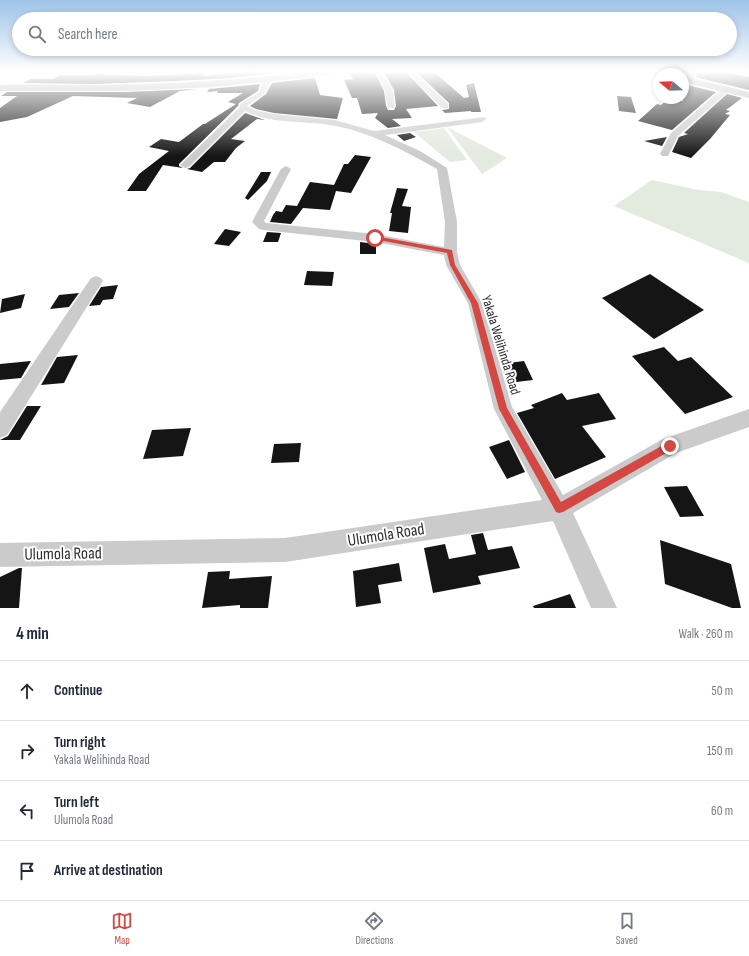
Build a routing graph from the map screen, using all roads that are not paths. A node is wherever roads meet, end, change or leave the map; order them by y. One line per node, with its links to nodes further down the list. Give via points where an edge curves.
1 (252, 99): 7 (street, via 243,106)
2 (391, 99): 5 (street)
3 (438, 99): 6 (street)
4 (715, 99): 10 (street, via 674,135)
5 (392, 106)
6 (445, 106)
7 (244, 108): 9 (street, Yakala Welihinda Road, via 259,114 334,123); 11 (street)
8 (482, 119): 9 (street)
9 (374, 134): 13 (street, Yakala Welihinda Road, via 442,168 451,222)
10 (665, 154)
11 (185, 165)
12 (286, 169): 13 (street, via 258,222 263,226 375,238)
13 (450, 252): 17 (street, Yakala Welihinda Road, via 452,265 475,303 503,409)
14 (96, 281): 16 (street)
15 (749, 418): 17 (street, Ulumola Road, via 670,446)
16 (0, 429)
17 (559, 508): 18 (street, Ulumola Road, via 285,550); 19 (street, Yakala Welihinda Road)
18 (0, 555)
19 (604, 608)

